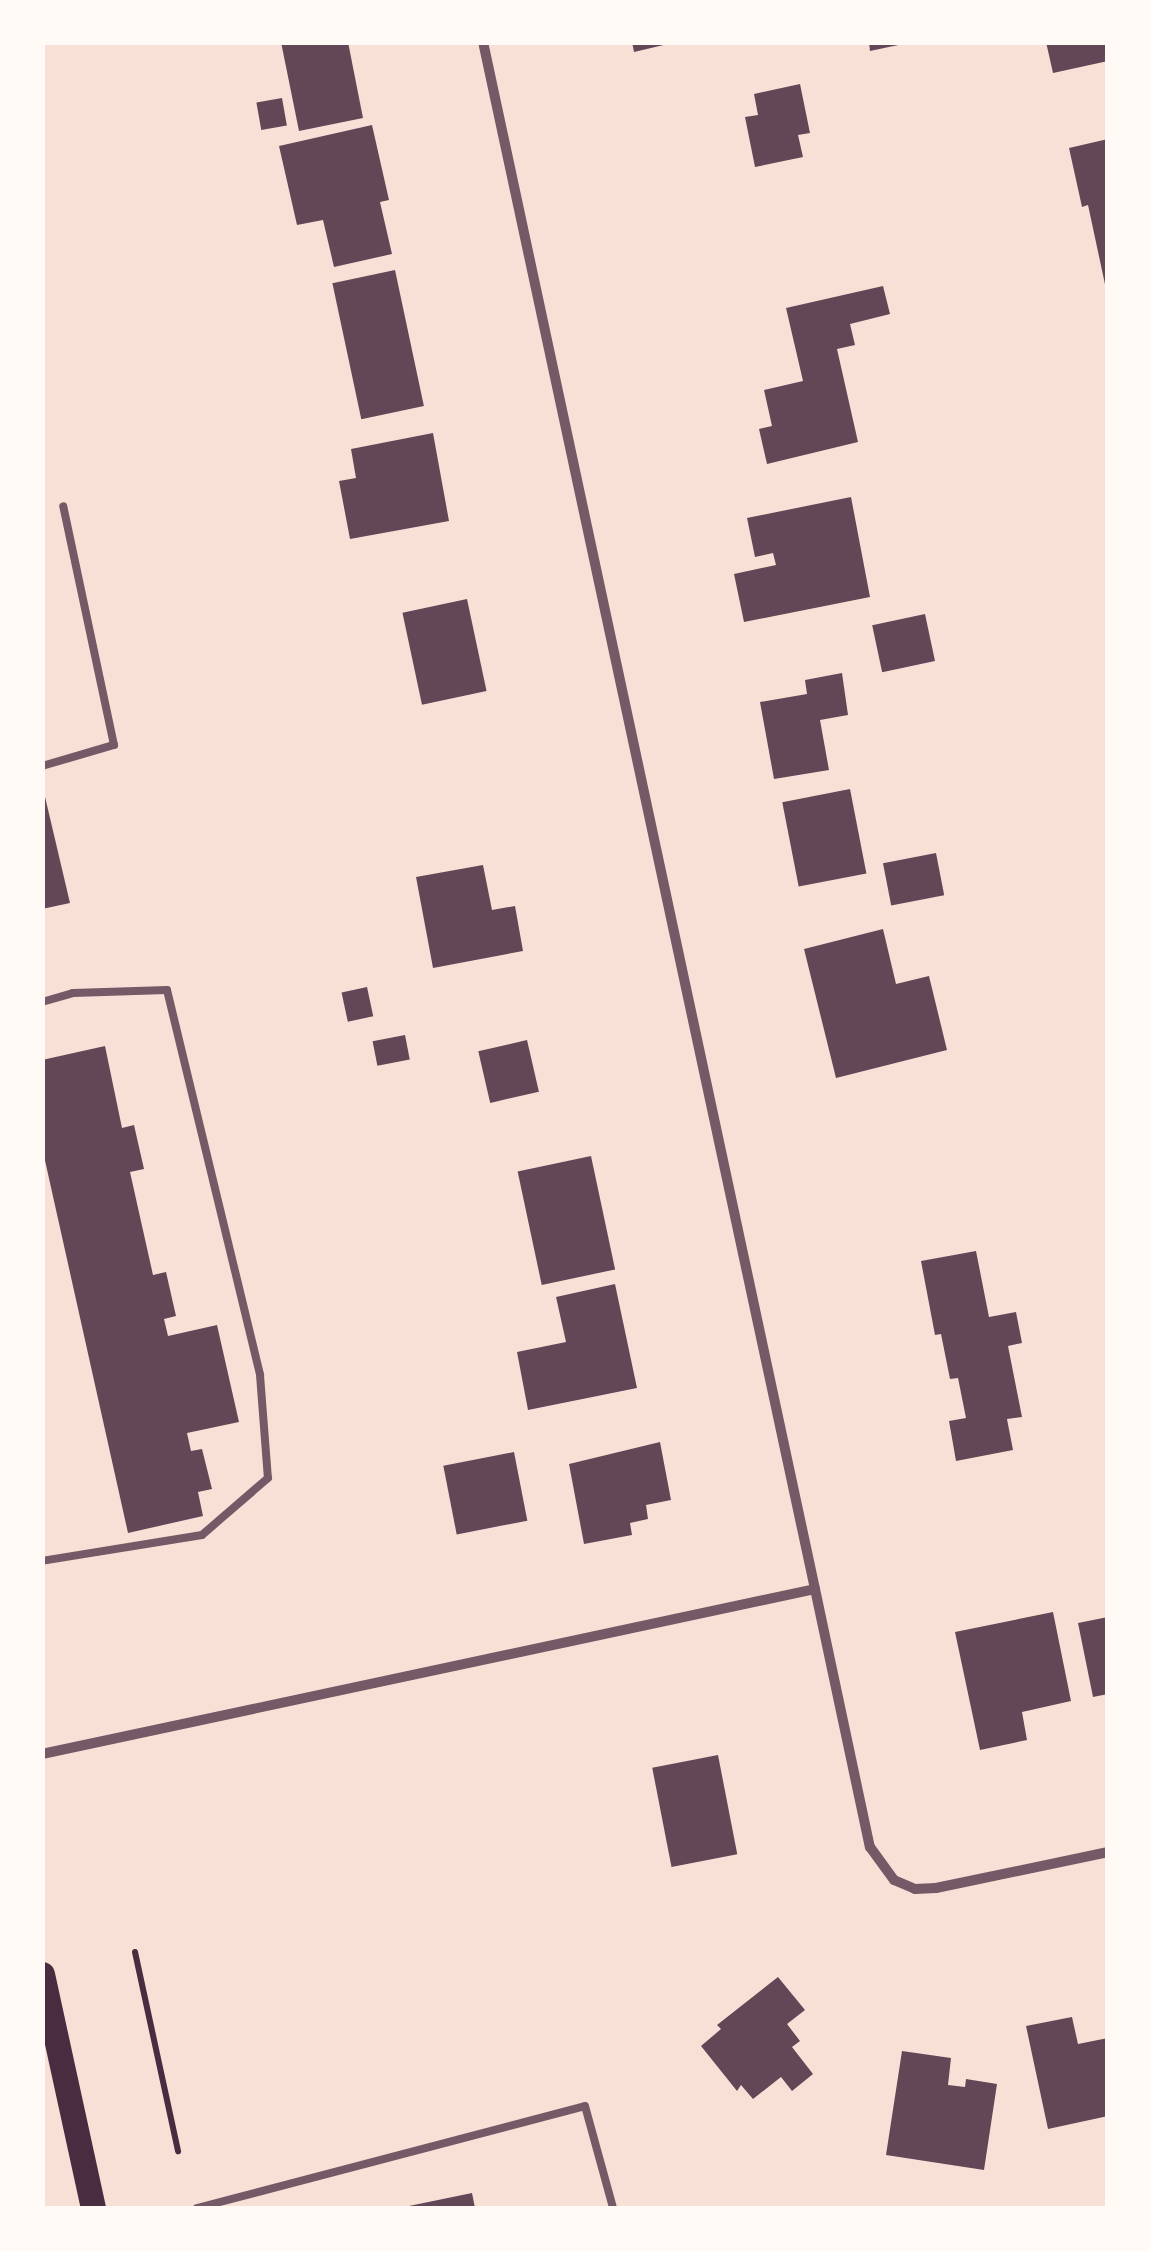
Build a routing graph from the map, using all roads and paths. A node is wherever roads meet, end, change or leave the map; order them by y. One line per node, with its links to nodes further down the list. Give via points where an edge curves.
1 (483, 42): 6 (street)
2 (63, 506): 3 (lane, via 114,745)
3 (42, 766)
4 (42, 1002): 5 (lane, via 167,990 260,1375 268,1478 202,1536)
5 (42, 1561)
6 (815, 1588): 7 (street); 8 (street, via 870,1847 894,1880 914,1889 936,1888)
7 (42, 1754)
8 (1108, 1852)
9 (135, 1952): 11 (path)
10 (42, 1974): 12 (main road)
11 (178, 2151)
12 (93, 2208)
13 (197, 2208): 14 (lane, via 585,2106)
14 (613, 2208)

